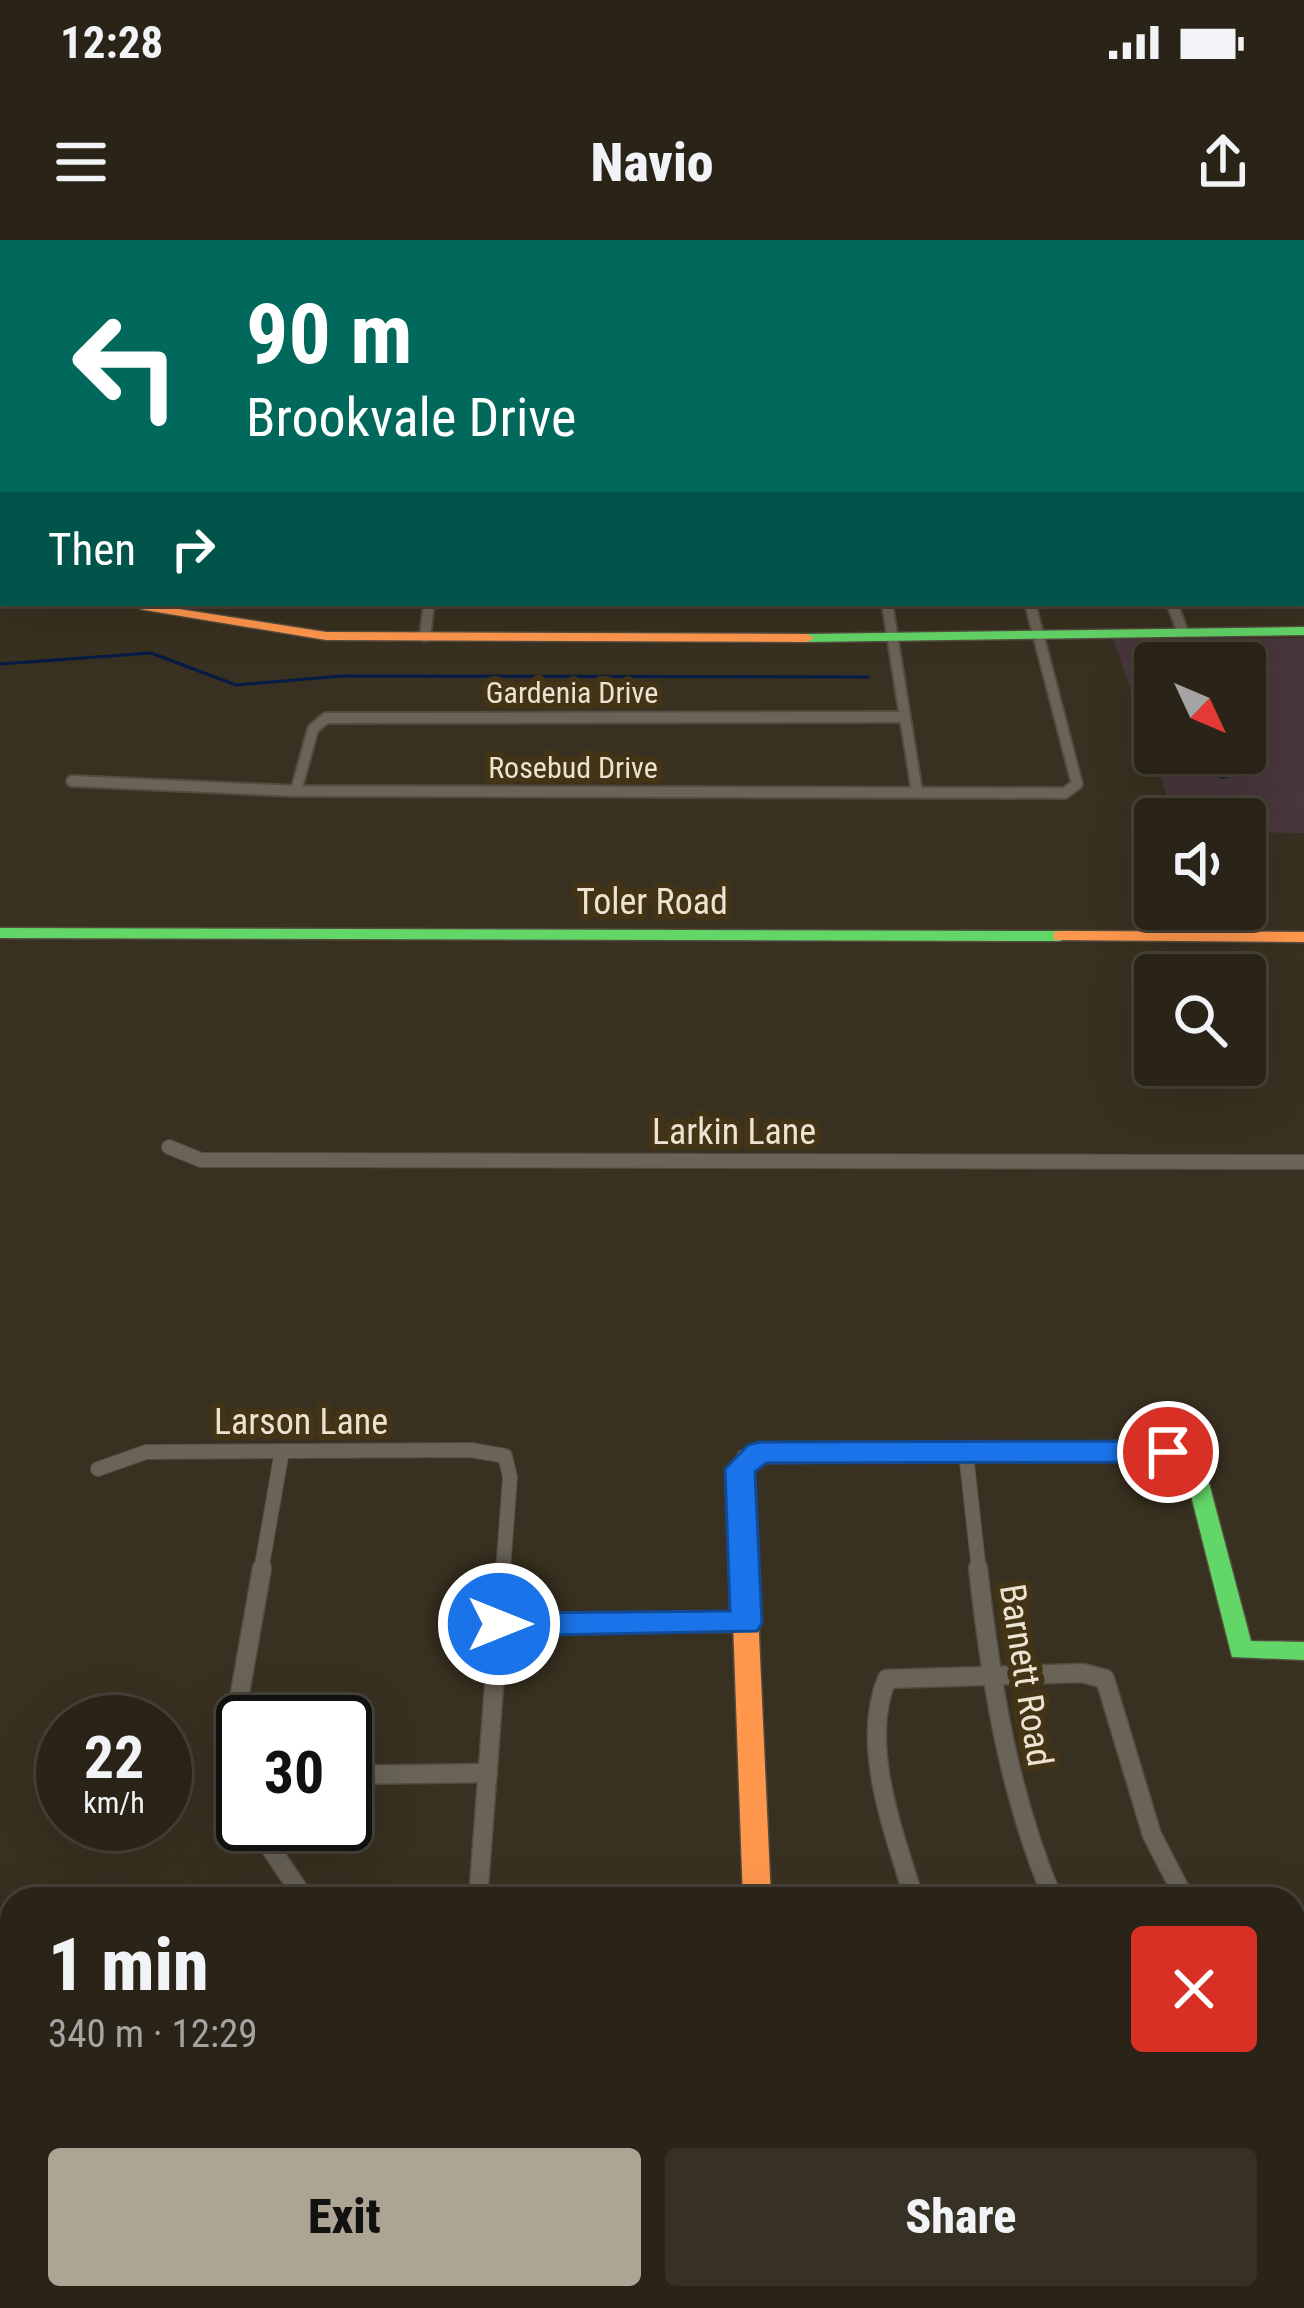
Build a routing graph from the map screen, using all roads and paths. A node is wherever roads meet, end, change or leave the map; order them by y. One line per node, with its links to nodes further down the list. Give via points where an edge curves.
1 (154, 606): 8 (street, via 297,634)
2 (429, 606): 8 (street)
3 (888, 606): 10 (street)
4 (1031, 606): 9 (street)
5 (1173, 606): 6 (street)
6 (1182, 630): 7 (street); 9 (street)
7 (1304, 631)
8 (425, 636): 10 (street)
9 (1039, 636): 10 (street); 14 (street, Rosebud Drive, via 1075,790)
10 (894, 639): 11 (street)
11 (901, 717): 13 (street, Gardenia Drive, via 326,718 313,729); 14 (street)
12 (72, 781): 13 (street, Rosebud Drive)
13 (296, 791): 14 (street, Rosebud Drive)
14 (917, 793)
15 (0, 932): 16 (street, Toler Road)
16 (1304, 937)
17 (169, 1147): 18 (street, Larkin Lane, via 201,1160)
18 (1304, 1162)
19 (282, 1451): 21 (street, Larson Lane, via 146,1452); 23 (street, Larson Lane, via 505,1456); 26 (street)
20 (966, 1454): 22 (street, via 777,1451 747,1458 740,1481); 24 (street, via 1168,1452 1193,1460 1241,1650); 25 (street, Barnett Road)
21 (98, 1468)
22 (746, 1623): 23 (street); 32 (street)
23 (499, 1624): 27 (street)
24 (1304, 1651)
25 (994, 1673): 33 (street, via 887,1679 879,1690 890,1805); 34 (street, Barnett Road, via 1002,1736); 35 (street, via 1105,1679 1152,1835)
26 (247, 1695)
27 (488, 1773): 28 (street); 31 (street)
28 (372, 1775)
29 (272, 1851): 30 (street)
30 (296, 1887)
31 (479, 1887)
32 (757, 1887)
33 (911, 1887)
34 (1047, 1887)
35 (1179, 1887)

